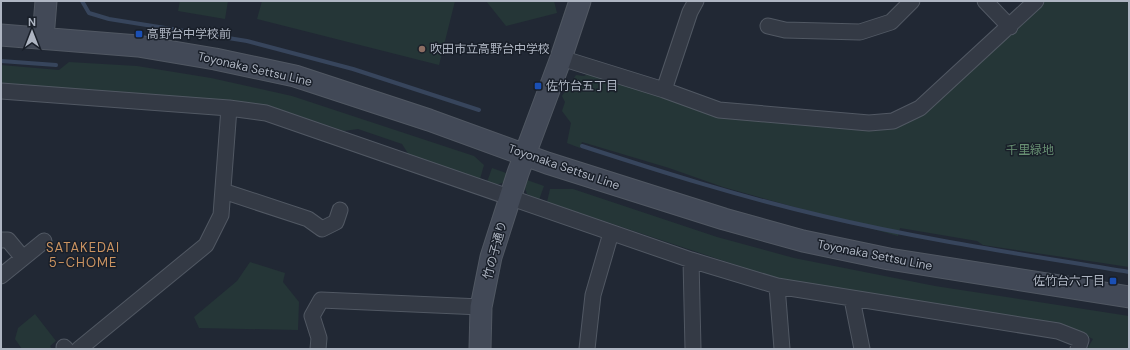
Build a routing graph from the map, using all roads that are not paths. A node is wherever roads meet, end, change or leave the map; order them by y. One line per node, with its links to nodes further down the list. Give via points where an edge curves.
1 (46, 1): 10 (main road)
2 (579, 1): 11 (main road, 竹の子通り)
3 (696, 1): 12 (street)
4 (912, 1): 7 (street, via 891,22 860,32 785,30)
5 (984, 1): 8 (street)
6 (1036, 1): 8 (street)
7 (768, 26)
8 (1010, 27): 12 (street, via 920,108 893,121 869,123 719,110)
9 (1, 35): 10 (main road, Toyonaka Settsu Line)
10 (42, 38): 15 (main road, Toyonaka Settsu Line, via 138,46 295,76)
11 (561, 58): 12 (street); 15 (main road, 竹の子通り)
12 (664, 90)
13 (1, 91): 14 (street)
14 (229, 108): 16 (street); 17 (street, via 266,113)
15 (525, 154): 17 (main road, 竹の子通り); 26 (main road, Toyonaka Settsu Line, via 547,163 803,241 889,259)
16 (223, 190): 18 (street, via 308,219 322,229 336,222); 29 (street, via 221,215 206,245)
17 (510, 197): 19 (street); 28 (main road, 竹の子通り, via 491,257)
18 (340, 210)
19 (611, 233): 23 (street); 32 (street, via 593,295)
20 (1, 240): 22 (street, via 8,240)
21 (44, 242): 22 (street)
22 (23, 258): 24 (street)
23 (691, 260): 25 (street); 33 (street)
24 (1, 276)
25 (777, 286): 27 (street); 34 (street)
26 (1129, 297)
27 (852, 299): 35 (street); 36 (street, via 1058,331 1081,340)
28 (481, 306): 30 (street, via 321,300 312,316 319,338); 31 (main road, 竹の子通り)
29 (70, 348)
30 (318, 349)
31 (480, 349)
32 (587, 349)
33 (693, 349)
34 (782, 349)
35 (862, 349)
36 (1078, 349)

